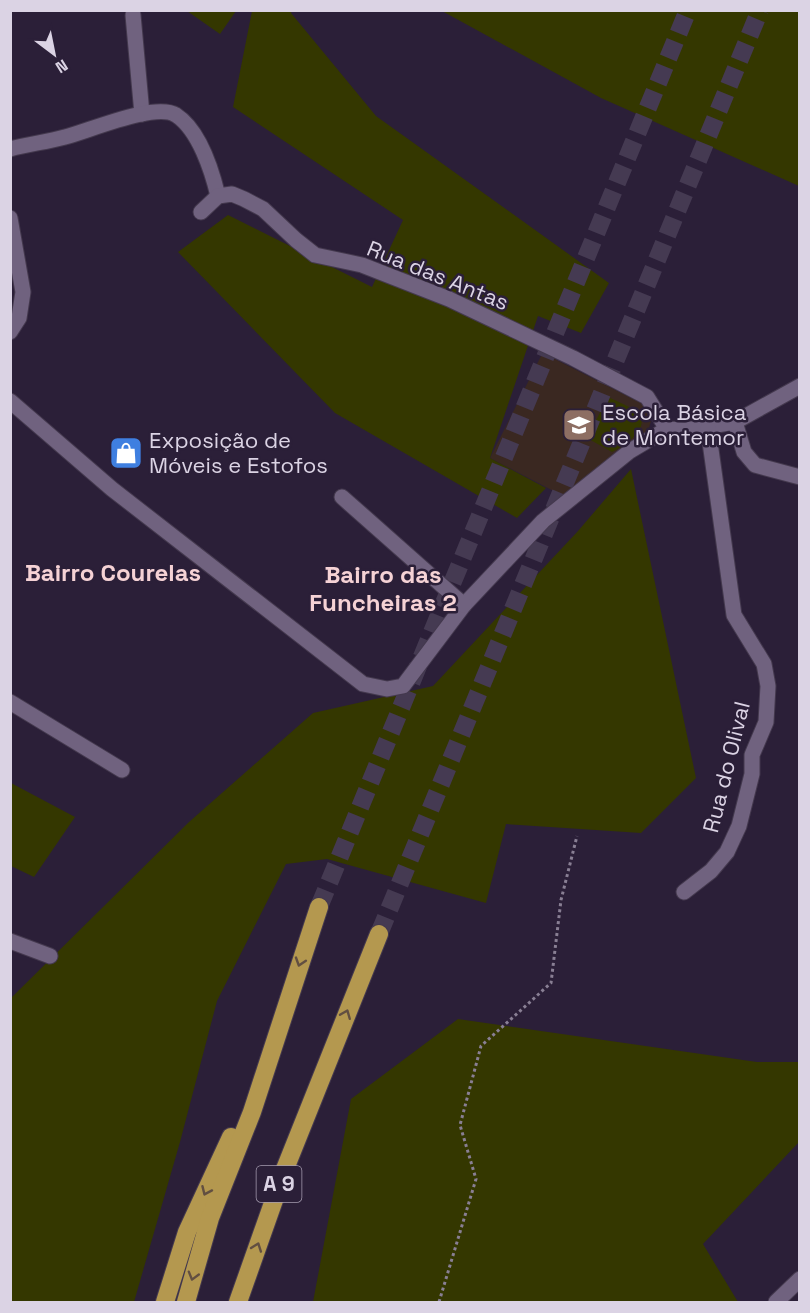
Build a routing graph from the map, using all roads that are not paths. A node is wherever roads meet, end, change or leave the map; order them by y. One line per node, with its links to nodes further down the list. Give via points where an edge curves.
1 (133, 15): 2 (street)
2 (142, 114): 3 (street); 4 (street, via 176,115 192,130 212,171)
3 (10, 149)
4 (218, 196): 5 (street); 12 (street, Rua das Antas, via 232,194 263,209 315,255 362,265 449,299 573,358 647,397)
5 (201, 212)
6 (10, 218): 7 (street, via 22,292 19,318)
7 (10, 332)
8 (800, 386): 10 (street)
9 (10, 401): 15 (street, via 112,489 363,684 387,690 403,686)
10 (735, 422): 11 (street); 13 (street, via 744,452 755,465)
11 (708, 428): 12 (street); 18 (street, Rua do Olival, via 734,615 764,664 768,686 766,722 752,755 752,774 739,826 728,852)
12 (667, 429): 15 (street, via 630,451 543,521)
13 (800, 477)
14 (342, 497): 15 (street)
15 (464, 604)
16 (10, 702): 17 (street)
17 (122, 770)
18 (684, 892)
19 (319, 907): 23 (highway, A 9, one-way to 23)
20 (379, 934): 27 (highway, A 9, one-way to 20, via 289,1159)
21 (10, 941): 22 (street)
22 (50, 956)
23 (260, 1082): 25 (highway, one-way to 25, via 187,1232); 26 (highway, A 9, one-way to 26, via 210,1218)
24 (800, 1279): 28 (street)
25 (165, 1302)
26 (186, 1302)
27 (238, 1302)
28 (776, 1302)

